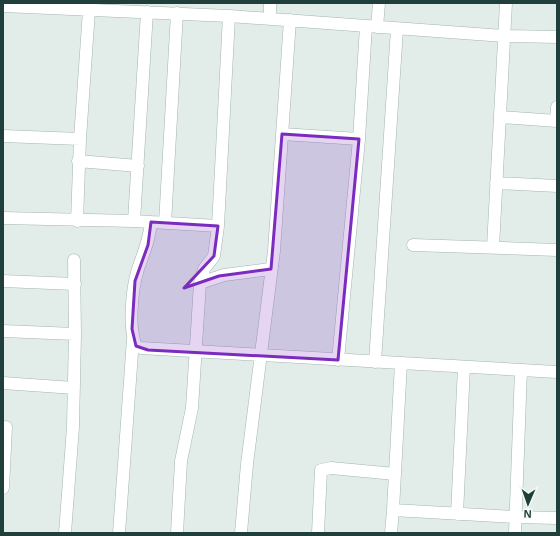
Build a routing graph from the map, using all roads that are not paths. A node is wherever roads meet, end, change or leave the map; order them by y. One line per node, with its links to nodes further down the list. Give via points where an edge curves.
1 (270, 3): 10 (street)
2 (379, 3): 12 (street)
3 (506, 3): 14 (street)
4 (38, 5): 5 (street); 6 (street)
5 (3, 6)
6 (89, 10): 7 (street); 21 (street)
7 (147, 12): 8 (street); 24 (street)
8 (177, 13): 9 (street); 31 (street)
9 (229, 16): 10 (street); 32 (street)
10 (270, 18): 11 (street)
11 (290, 20): 12 (street); 19 (street)
12 (372, 26): 13 (street); 22 (street)
13 (397, 29): 14 (street); 49 (street)
14 (504, 36): 15 (street); 17 (street)
15 (557, 37)
16 (557, 107): 18 (street)
17 (500, 117): 18 (street); 25 (street)
18 (557, 121)
19 (282, 134): 22 (street); 38 (street)
20 (3, 136): 21 (street)
21 (80, 139): 23 (street)
22 (359, 139): 48 (street)
23 (78, 161): 24 (street); 28 (street)
24 (138, 166): 29 (street)
25 (496, 183): 26 (street); 34 (street)
26 (557, 186)
27 (3, 218): 28 (street)
28 (76, 221): 29 (street)
29 (134, 221): 30 (street)
30 (151, 222): 31 (street); 45 (street, via 148,245 135,281)
31 (165, 223): 32 (street)
32 (218, 226): 37 (street, via 215,254)
33 (413, 245): 34 (street)
34 (493, 247): 35 (street)
35 (557, 250)
36 (74, 260): 42 (street)
37 (209, 263): 39 (street); 41 (street, via 202,273)
38 (271, 269): 39 (street); 47 (street)
39 (219, 276): 41 (street)
40 (3, 281): 42 (street)
41 (200, 283): 46 (street)
42 (75, 284): 44 (street)
43 (3, 331): 44 (street)
44 (75, 334): 55 (street)
45 (133, 339): 46 (street, via 136,346 141,348); 64 (street)
46 (196, 352): 47 (street); 65 (street, via 192,408 181,461)
47 (260, 356): 48 (street); 66 (street)
48 (338, 360): 49 (street)
49 (375, 362): 50 (street)
50 (401, 364): 51 (street); 57 (street)
51 (464, 367): 52 (street); 60 (street)
52 (521, 370): 53 (street); 61 (street)
53 (557, 372)
54 (3, 383): 55 (street)
55 (74, 388): 63 (street)
56 (6, 428): 58 (street)
57 (395, 474): 59 (street); 67 (street, via 331,468 322,470)
58 (3, 488)
59 (393, 510): 60 (street); 68 (street)
60 (457, 514): 61 (street)
61 (516, 517): 62 (street); 69 (street)
62 (557, 518)
63 (64, 533)
64 (119, 533)
65 (177, 533)
66 (241, 533)
67 (318, 533)
68 (391, 533)
69 (516, 533)

